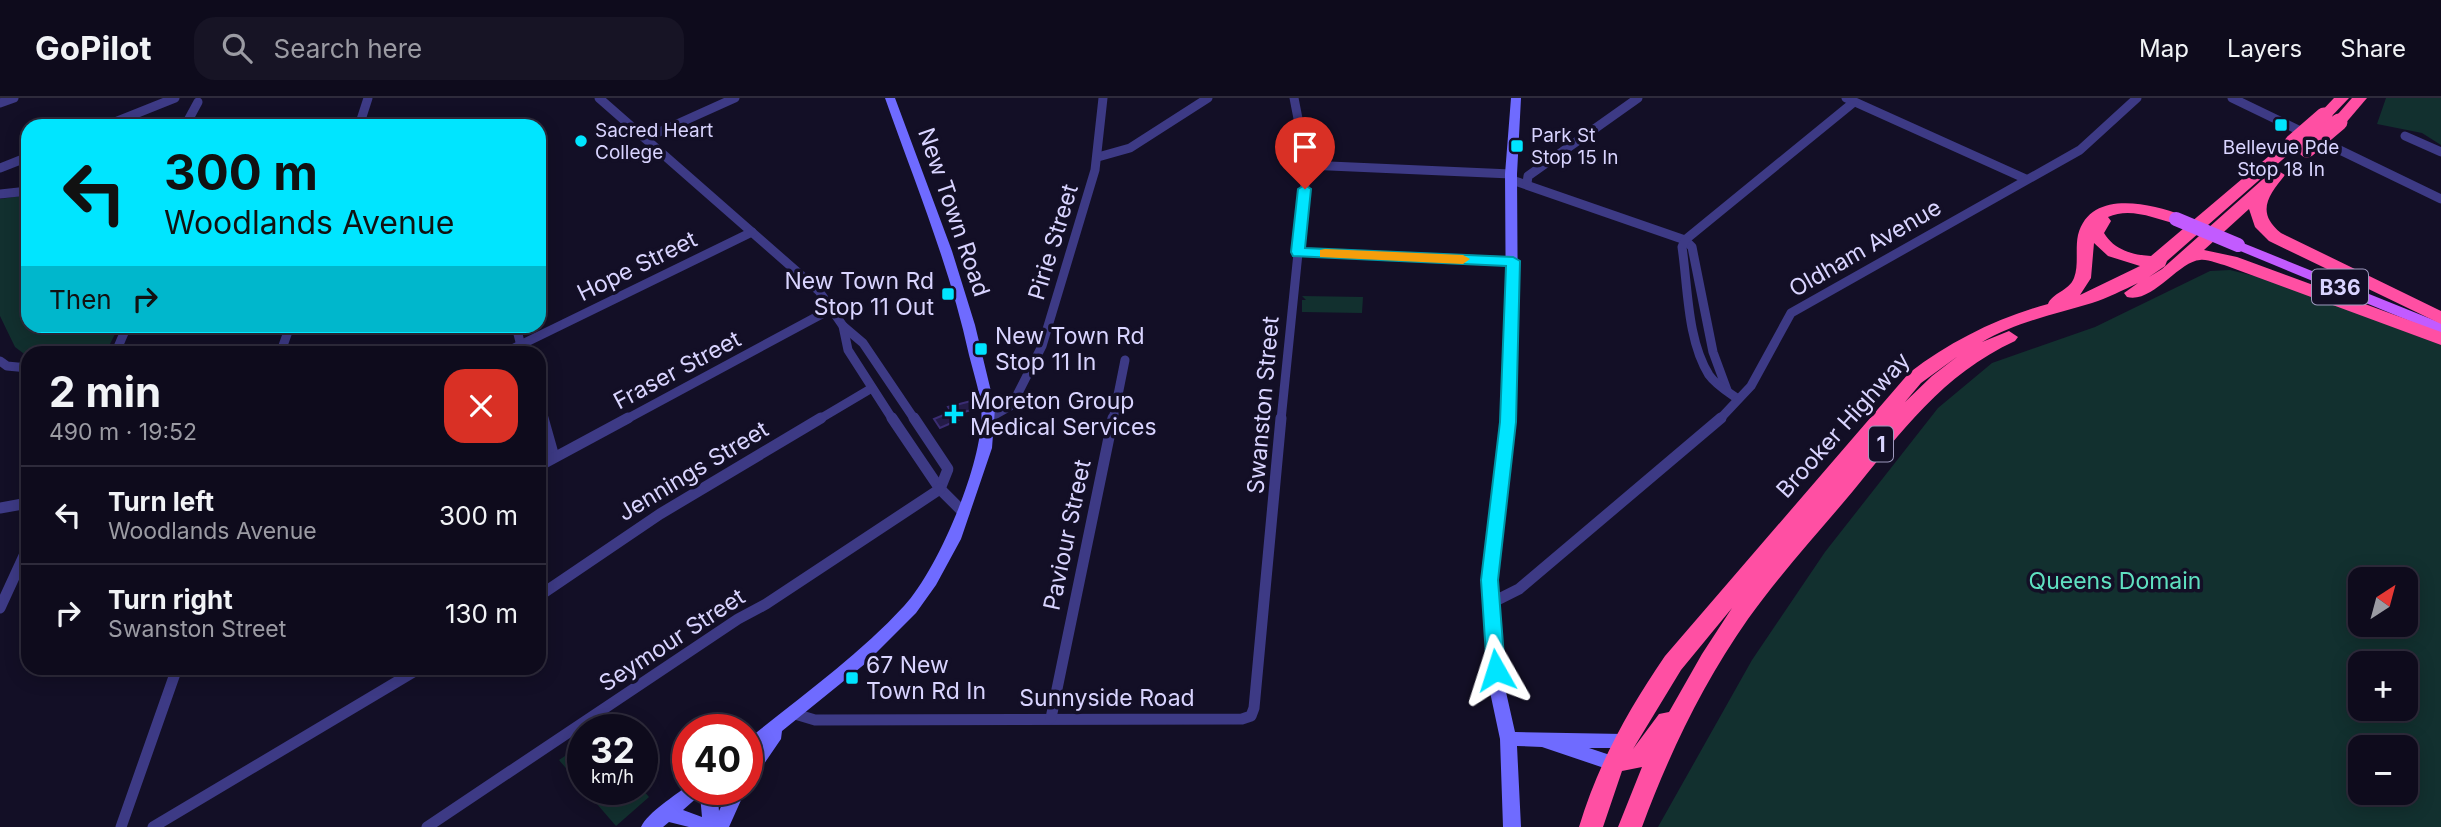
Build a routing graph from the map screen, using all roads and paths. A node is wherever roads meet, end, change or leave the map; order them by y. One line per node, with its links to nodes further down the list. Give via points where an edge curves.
1 (14, 98): 18 (street)
2 (175, 98): 19 (street)
3 (368, 98): 21 (street)
4 (599, 98): 24 (street)
5 (735, 98): 24 (street)
6 (890, 98): 56 (street, New Town Road, via 954,278)
7 (1103, 98): 27 (street, Pirie Street)
8 (1208, 98): 27 (street, via 1130,148)
9 (1294, 98): 29 (street, Swanston Street)
10 (1516, 98): 31 (street)
11 (1638, 98): 31 (street, via 1528,176)
12 (2137, 98): 32 (street, Oldham Avenue, via 2080,150)
13 (2232, 98): 36 (street)
14 (2342, 98): 22 (highway, Brooker Highway / 1)
15 (2360, 98): 22 (highway, 1)
16 (1850, 100): 32 (street); 39 (street)
17 (198, 102): 20 (street)
18 (0, 103)
19 (122, 119)
20 (189, 119)
21 (361, 119)
22 (2331, 119): 25 (highway, Brooker Highway / 1, bridge)
23 (2405, 136): 26 (street)
24 (646, 138): 38 (street)
25 (2300, 146): 33 (highway, Brooker Highway / 1); 43 (highway, Brooker Highway / 1)
26 (2441, 152)
27 (1098, 157): 56 (street, Pirie Street, via 1042,346 1012,405)
28 (21, 160): 30 (street)
29 (1307, 166): 31 (street); 40 (street, Swanston Street)
30 (0, 168)
31 (1517, 179): 39 (street); 41 (street)
32 (2026, 179): 55 (street, Oldham Avenue, via 1791,313 1751,386)
33 (2272, 179): 42 (highway, Brooker Highway / 1); 46 (highway, via 2257,209 2263,227 2275,237)
34 (21, 192): 35 (street)
35 (0, 194)
36 (2441, 199)
37 (2176, 219): 43 (highway, via 2132,213 2111,217 2098,227 2098,240 2116,253); 45 (highway, via 2155,211 2128,209 2096,218 2088,232 2087,263 2077,289); 48 (main road, B36, bridge)
38 (752, 232): 44 (street); 50 (street, Hope Street)
39 (1685, 240): 55 (street, via 1682,247 1699,346 1709,374)
40 (1298, 252): 41 (street); 71 (street, Swanston Street)
41 (1513, 261): 66 (street, via 1508,422)
42 (2181, 261): 49 (highway, via 2199,254 2231,261); 70 (highway, Brooker Highway / 1, via 2125,298 1996,341 1931,386 1742,611)
43 (2159, 262): 45 (highway, Brooker Highway / 1, via 2116,288)
44 (833, 308): 47 (street); 58 (street, Fraser Street)
45 (2024, 317): 77 (highway, Brooker Highway / 1, via 1958,346 1915,378 1673,663)
46 (2441, 318)
47 (843, 326): 54 (street, via 848,350); 60 (street, via 863,343 948,469)
48 (2441, 329)
49 (2441, 339)
50 (528, 346)
51 (1125, 360): 72 (street, Paviour Street)
52 (0, 361): 53 (street)
53 (21, 367)
54 (872, 388): 60 (street); 65 (street, Jennings Street, via 660,514)
55 (1738, 399): 66 (street, Oldham Avenue, via 1519,589)
56 (989, 418): 63 (street, New Town Road, via 981,466)
57 (546, 428): 58 (street)
58 (555, 457): 59 (street, Fraser Street)
59 (546, 462)
60 (940, 489): 63 (street); 88 (street, Seymour Street)
61 (21, 504): 62 (street)
62 (0, 508)
63 (964, 513): 73 (street, New Town Road, via 931,581 911,609)
64 (21, 562): 67 (street)
65 (546, 591)
66 (1489, 604): 75 (street)
67 (0, 608)
68 (175, 675): 86 (street)
69 (407, 675): 87 (street)
70 (1687, 701): 80 (highway, via 1642,757); 95 (highway, Brooker Highway / 1)
71 (1251, 716): 72 (street, Sunnyside Road)
72 (1051, 718): 73 (street, Sunnyside Road)
73 (788, 719): 74 (street, New Town Road); 79 (street)
74 (763, 738)
75 (1508, 739): 76 (street); 93 (street)
76 (1540, 740): 77 (street); 78 (street)
77 (1624, 741): 80 (highway, Brooker Highway / 1)
78 (1574, 750): 80 (street); 81 (street, via 1596,768)
79 (763, 753)
80 (1613, 763): 81 (highway, Brooker Highway / 1)
81 (1600, 796): 94 (highway, Brooker Highway / 1)
82 (675, 805): 85 (street)
83 (710, 805): 91 (street)
84 (730, 805): 92 (street)
85 (665, 813): 89 (street); 90 (street)
86 (121, 827)
87 (153, 827)
88 (427, 827)
89 (650, 827)
90 (702, 827)
91 (712, 827)
92 (720, 827)
93 (1511, 827)
94 (1591, 827)
95 (1630, 827)

